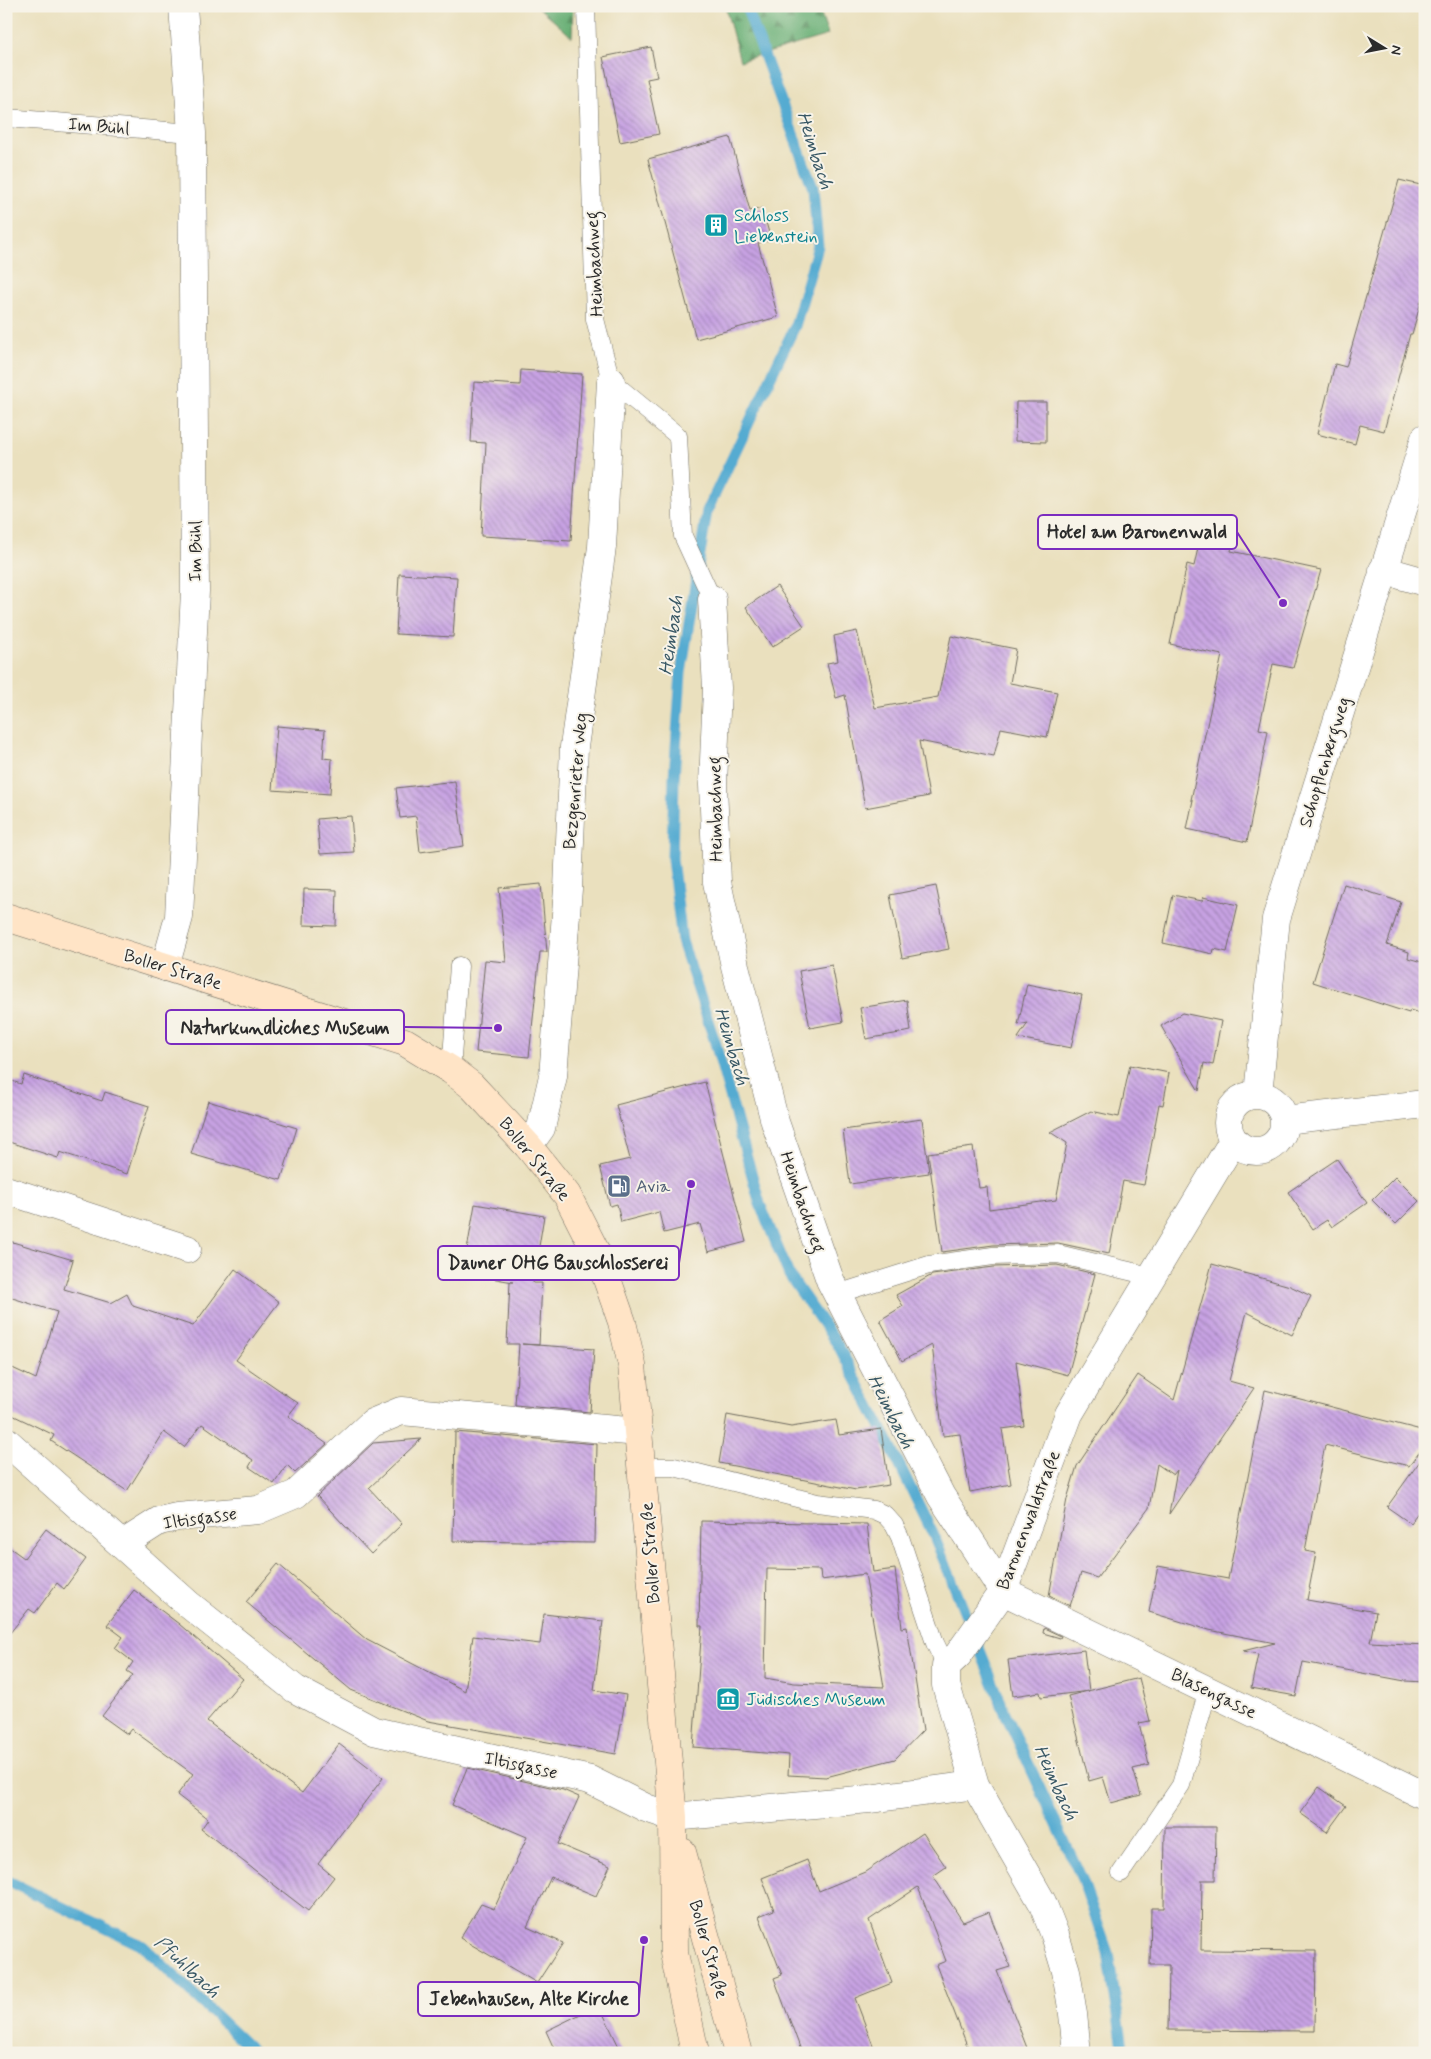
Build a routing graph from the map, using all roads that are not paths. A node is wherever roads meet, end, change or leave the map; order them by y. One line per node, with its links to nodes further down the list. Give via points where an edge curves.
1 (183, 6): 4 (street, Im Bühl)
2 (586, 6): 5 (lane, Heimbachweg, via 595,319)
3 (6, 118): 4 (lane, Im Bühl)
4 (192, 133): 11 (street, Im Bühl, via 195,591 179,916)
5 (611, 381): 9 (lane, Heimbachweg, via 678,436 683,536); 18 (street, Bezgenrieter Weg, via 602,547 574,747 568,889 553,1076 541,1128)
6 (1425, 438): 7 (street, Schopflenbergweg)
7 (1383, 570): 8 (street); 14 (street, Schopflenbergweg, via 1276,919)
8 (1425, 582)
9 (712, 599): 22 (street, Heimbachweg, via 717,688 713,785 717,882 775,1122)
10 (6, 917): 11 (main road, Boller Straße)
11 (165, 966): 13 (main road, Boller Straße, via 405,1042)
12 (459, 966): 13 (lane)
13 (451, 1070): 18 (main road, Boller Straße, via 472,1086)
14 (1258, 1094): 16 (street, via 1275,1102); 17 (street, via 1248,1095 1232,1106 1227,1124)
15 (1425, 1104): 16 (street)
16 (1284, 1120): 17 (street, via 1280,1137 1266,1149 1249,1150)
17 (1233, 1141): 21 (street, Baronenwaldstraße)
18 (528, 1146): 23 (main road, Boller Straße, via 567,1195 601,1262 622,1322 632,1365)
19 (6, 1190): 20 (street)
20 (187, 1249)
21 (1150, 1276): 22 (lane, via 1058,1254 993,1256 929,1265); 27 (street, Baronenwaldstraße, via 1069,1414)
22 (837, 1294): 27 (street, Heimbachweg, via 941,1496)
23 (639, 1432): 25 (main road, Boller Straße); 26 (street, Iltisgasse, via 402,1411 372,1422 296,1494 258,1510 177,1517 159,1522)
24 (6, 1441): 26 (street, Iltisgasse)
25 (642, 1467): 28 (lane, via 674,1467 817,1503 874,1510 884,1515 900,1537 935,1643); 32 (main road, Boller Straße)
26 (123, 1544): 32 (street, Iltisgasse, via 188,1604 295,1689 374,1731 590,1780 646,1808)
27 (998, 1596): 28 (street, Baronenwaldstraße); 29 (street, Blasengasse)
28 (952, 1660): 30 (street, via 946,1685)
29 (1208, 1690): 31 (street, Blasengasse); 33 (lane, via 1181,1785)
30 (975, 1785): 32 (street, Iltisgasse, via 869,1799); 36 (street, via 1042,1902 1055,1935 1070,1996)
31 (1425, 1796)
32 (673, 1817): 34 (main road, Boller Straße, via 674,1953); 35 (main road, Boller Straße)
33 (1121, 1873)
34 (696, 2053)
35 (738, 2053)
36 (1077, 2053)

